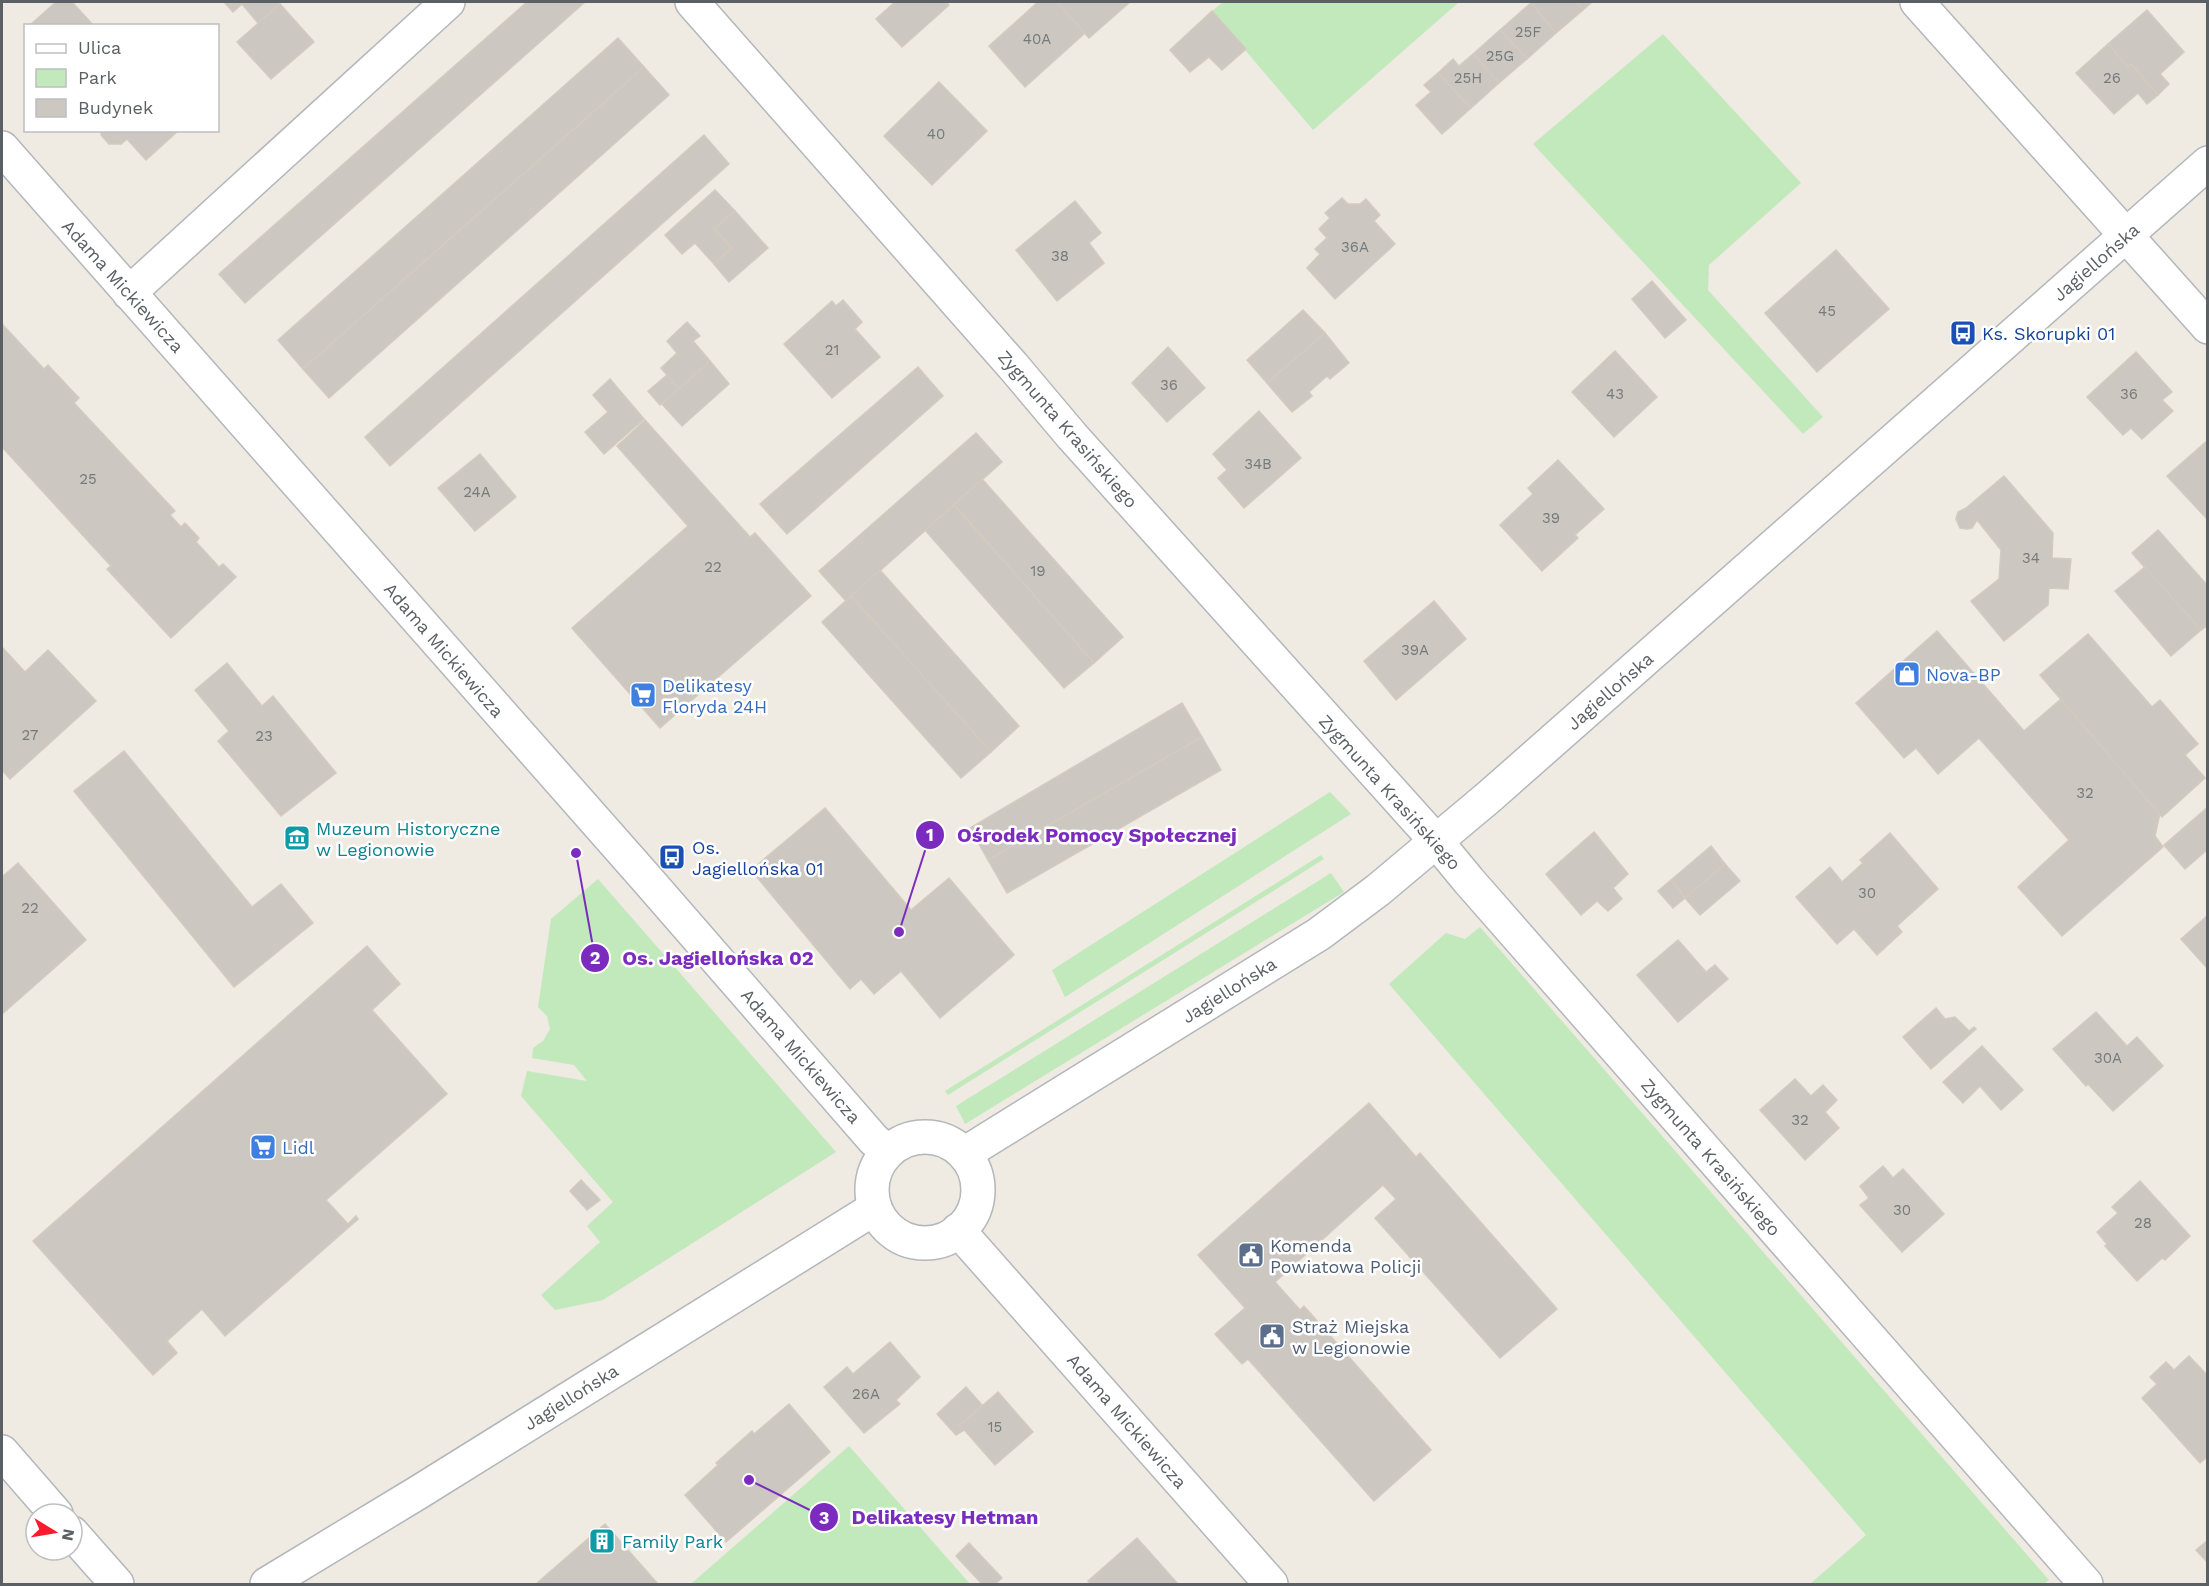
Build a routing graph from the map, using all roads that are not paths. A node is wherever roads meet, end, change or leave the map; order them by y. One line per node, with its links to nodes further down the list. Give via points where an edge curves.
1 (448, 2): 7 (street)
2 (692, 2): 9 (street, Zygmunta Krasińskiego, via 1072,436)
3 (1917, 2): 6 (street)
4 (2, 148): 7 (street, Adama Mickiewicza)
5 (2208, 164): 6 (street, Jagiellońska)
6 (2127, 235): 8 (street); 9 (street, Jagiellońska)
7 (129, 293): 10 (street, Adama Mickiewicza)
8 (2208, 327)
9 (1436, 841): 11 (street, Jagiellońska, via 1319,934); 20 (street, Zygmunta Krasińskiego)
10 (887, 1152): 11 (street, via 905,1141 927,1137 940,1139); 12 (street, via 873,1178)
11 (964, 1154): 13 (street, via 977,1179 978,1194 968,1220)
12 (875, 1208): 13 (street, via 891,1231 904,1239 932,1242); 18 (street, Jagiellońska)
13 (958, 1230): 19 (street, Adama Mickiewicza)
14 (2, 1452): 15 (street)
15 (46, 1502)
16 (84, 1547): 17 (street)
17 (117, 1584)
18 (267, 1584)
19 (1271, 1584)
20 (2086, 1584)

